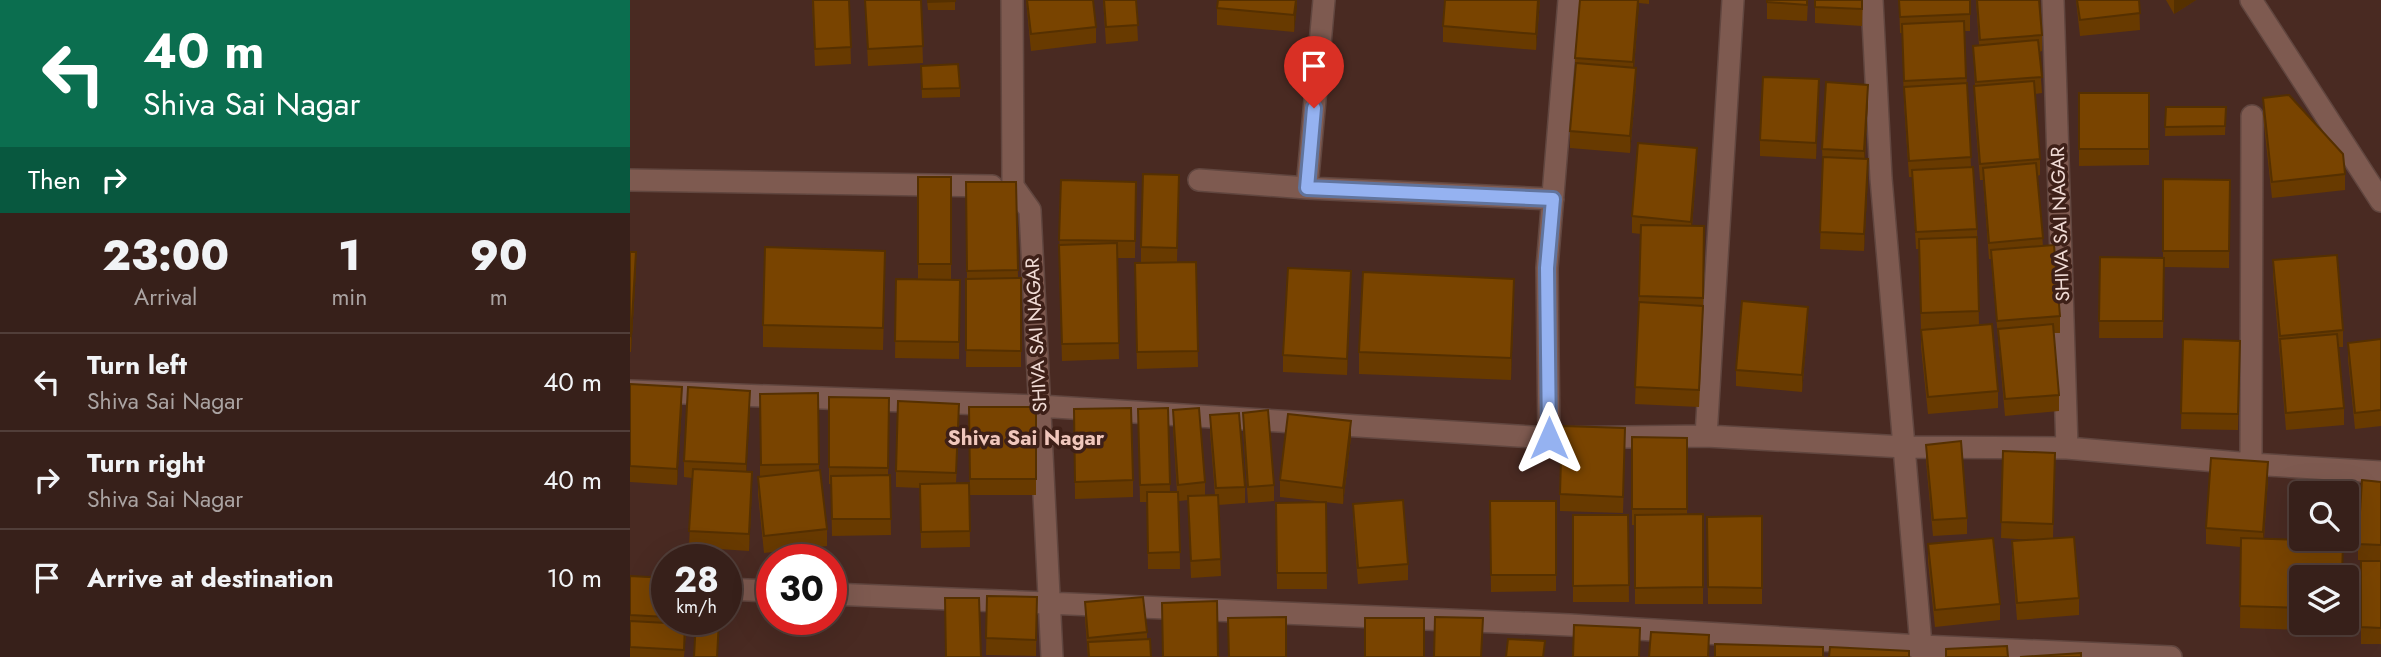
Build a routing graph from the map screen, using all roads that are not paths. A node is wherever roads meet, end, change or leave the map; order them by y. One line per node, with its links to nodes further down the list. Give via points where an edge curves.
1 (1012, 0): 11 (street, SHIVA SAI NAGAR)
2 (1324, 0): 12 (street)
3 (1569, 0): 13 (street)
4 (1733, 0): 17 (street)
5 (1872, 0): 19 (street)
6 (2053, 0): 20 (street, SHIVA SAI NAGAR)
7 (2251, 0): 14 (street)
8 (2252, 116): 21 (street)
9 (630, 180): 11 (street)
10 (1199, 180): 12 (street)
11 (1013, 186): 16 (street, SHIVA SAI NAGAR, via 1030,210)
12 (1307, 188): 13 (street)
13 (1553, 199): 18 (street, via 1547,268)
14 (2381, 201)
15 (630, 391): 16 (street)
16 (1039, 406): 18 (street); 24 (street, SHIVA SAI NAGAR)
17 (1706, 436): 18 (street); 19 (street)
18 (1549, 438)
19 (1903, 447): 20 (street); 25 (street)
20 (2067, 448): 21 (street)
21 (2251, 464): 22 (street)
22 (2381, 472)
23 (847, 595): 24 (street)
24 (1048, 604): 25 (street, via 1570,625); 26 (street, SHIVA SAI NAGAR)
25 (1921, 651): 27 (street)
26 (1052, 657)
27 (2171, 657)

